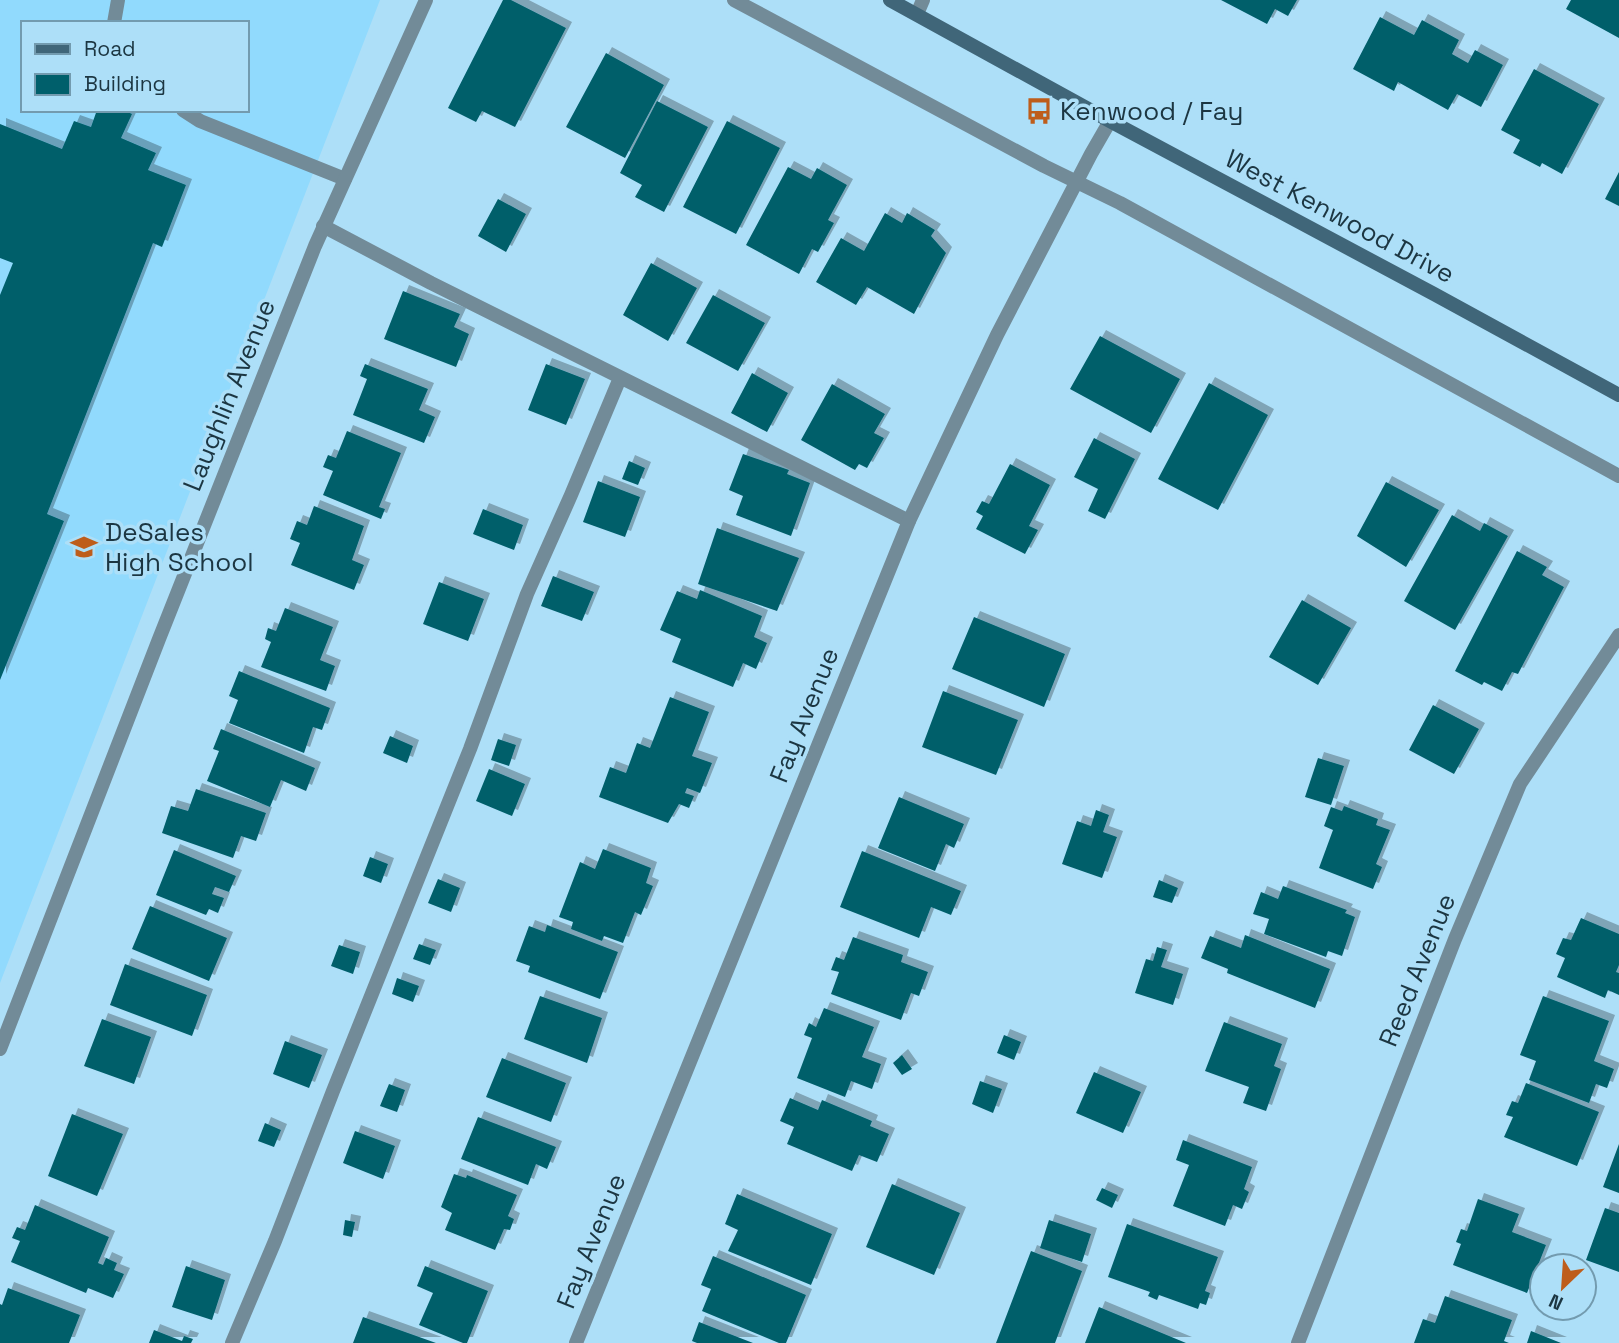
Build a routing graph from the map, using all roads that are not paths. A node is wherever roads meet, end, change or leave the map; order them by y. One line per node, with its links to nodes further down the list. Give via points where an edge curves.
1 (118, 0): 7 (street)
2 (426, 0): 10 (street, Laughlin Avenue)
3 (734, 0): 11 (street)
4 (890, 0): 6 (street, West Kenwood Drive)
5 (923, 0): 6 (street)
6 (917, 14): 9 (street, West Kenwood Drive)
7 (114, 21)
8 (186, 112): 10 (street)
9 (1110, 121): 11 (street, Fay Avenue); 14 (street, West Kenwood Drive)
10 (345, 179): 12 (street, Laughlin Avenue)
11 (1077, 182): 15 (street); 16 (street, Fay Avenue, via 997,335)
12 (323, 226): 13 (street); 18 (street, Laughlin Avenue)
13 (620, 378): 16 (street); 19 (street, via 527,594 470,749)
14 (1619, 395)
15 (1619, 476)
16 (909, 521): 20 (street, Fay Avenue)
17 (1619, 635): 21 (street, Reed Avenue, via 1520,784)
18 (0, 1049)
19 (232, 1343)
20 (576, 1343)
21 (1298, 1343)

